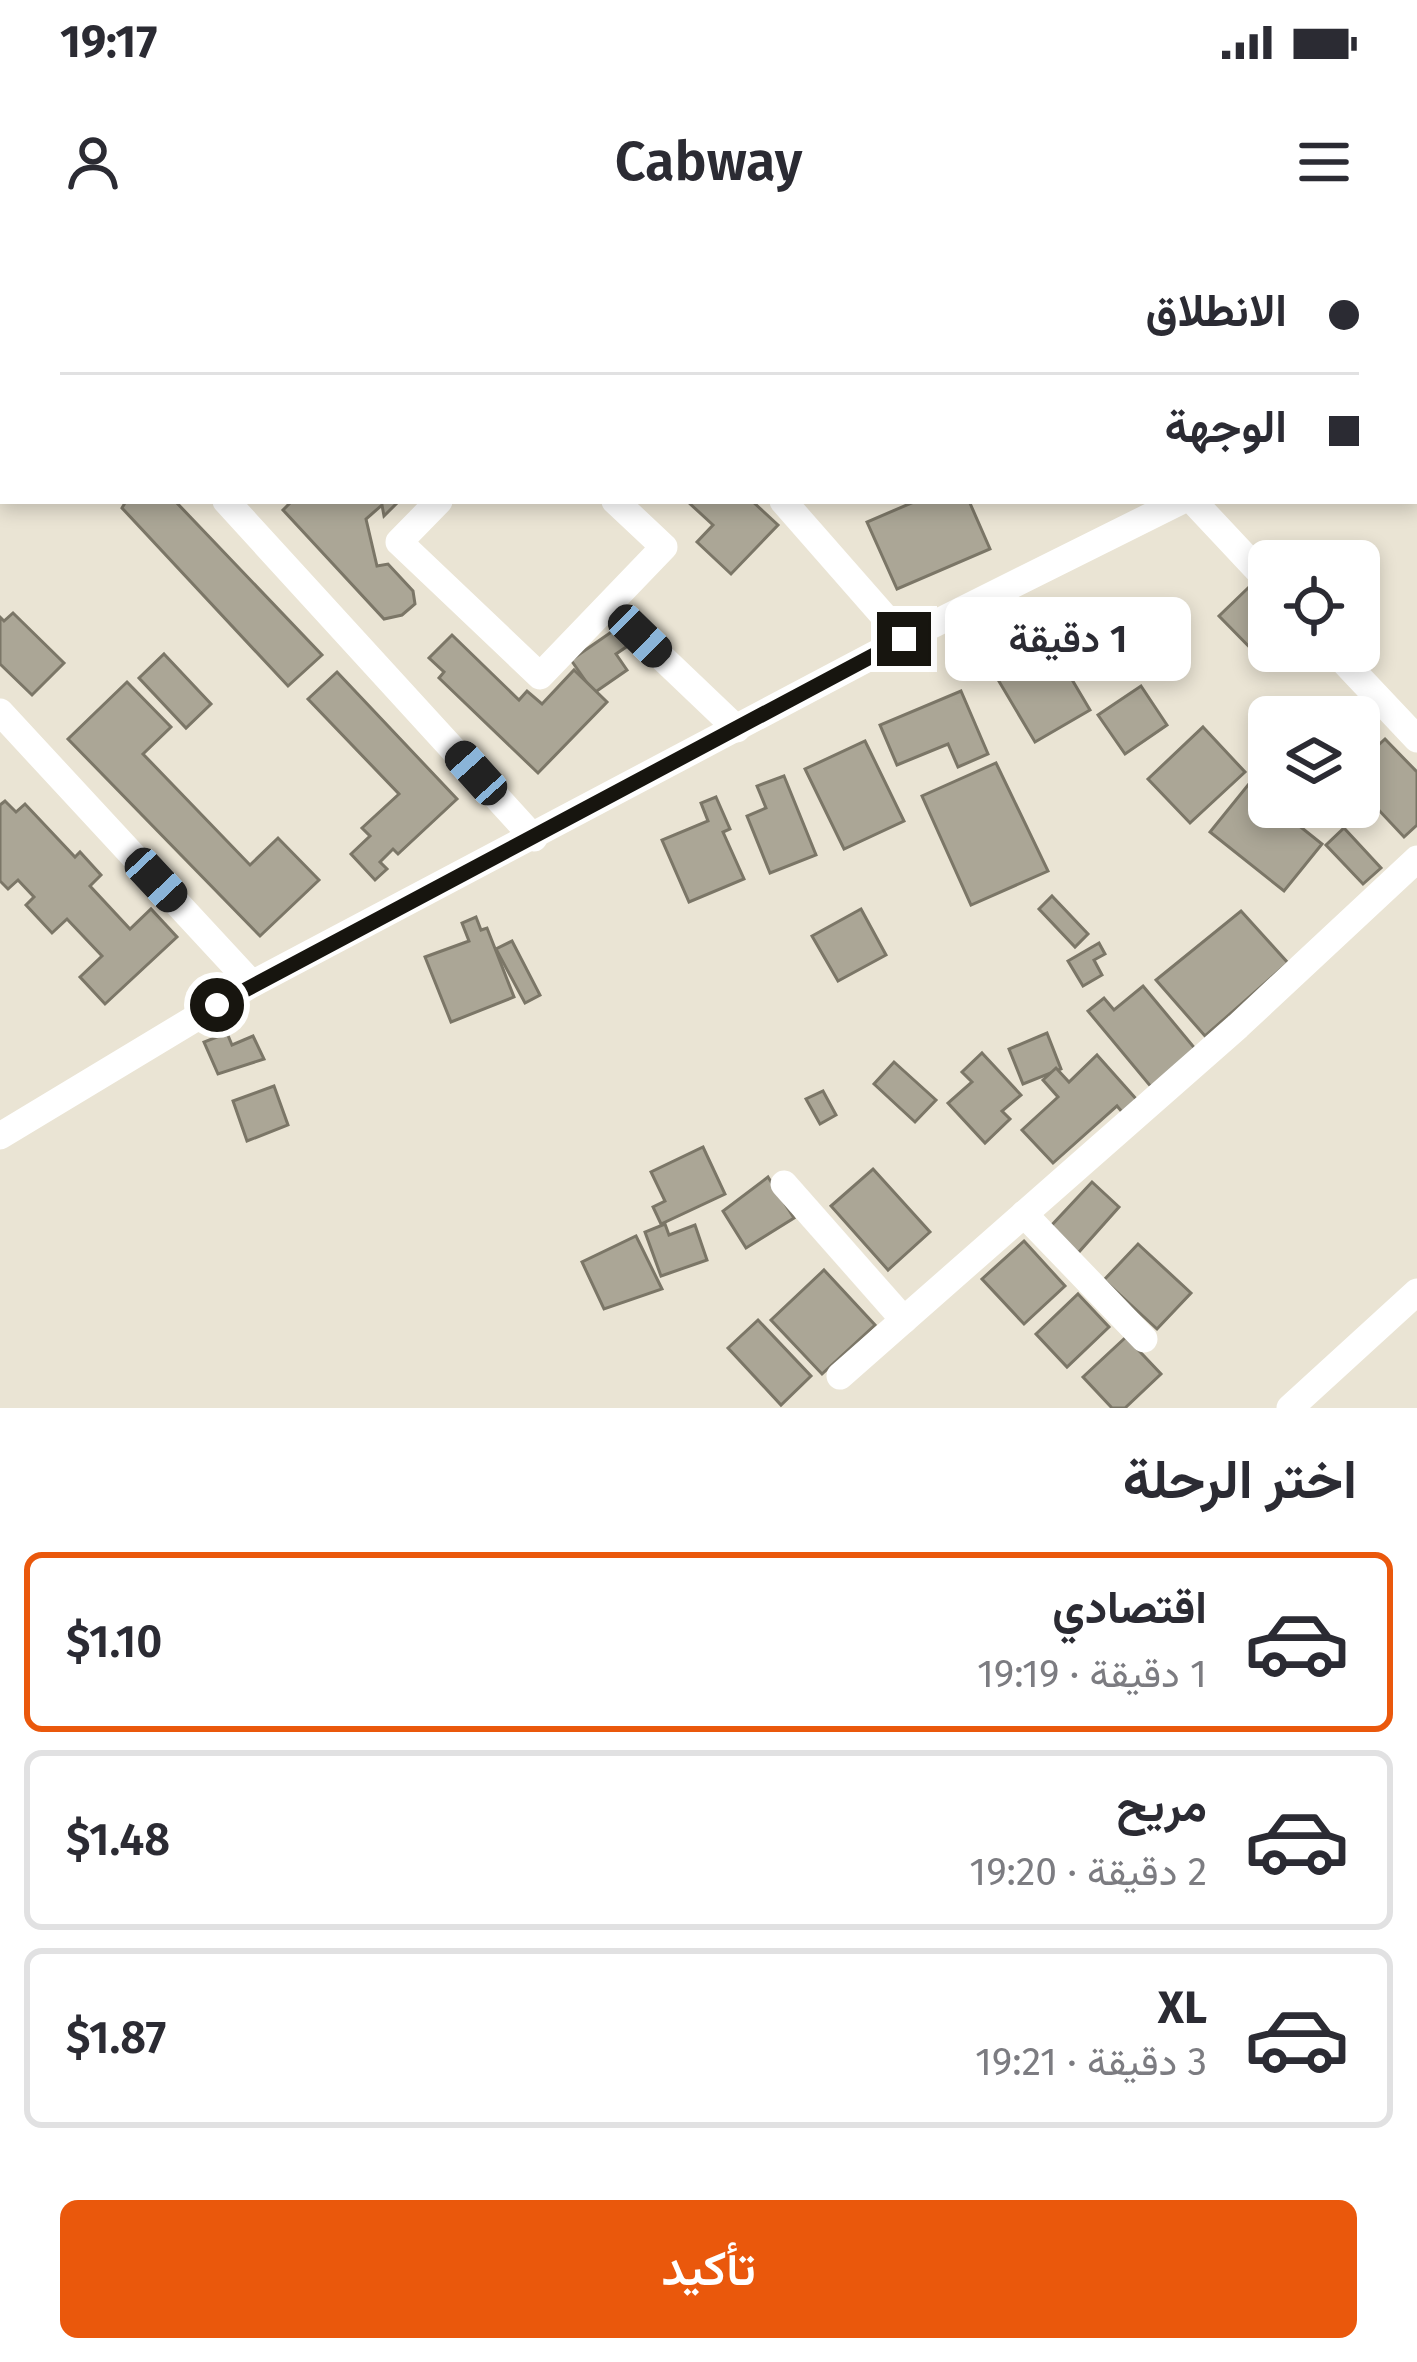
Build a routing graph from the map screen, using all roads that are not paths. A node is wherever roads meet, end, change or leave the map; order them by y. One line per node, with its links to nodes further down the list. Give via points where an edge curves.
1 (436, 504): 8 (street, via 399,542 540,676)
2 (618, 504): 8 (street, via 664,548)
3 (1175, 504): 9 (street)
4 (1195, 504): 7 (street)
5 (798, 505): 9 (street)
6 (242, 506): 14 (street)
7 (1248, 560)
8 (608, 605): 12 (street)
9 (904, 639): 12 (street)
10 (1354, 672): 13 (street)
11 (0, 712): 16 (street)
12 (737, 729): 14 (street)
13 (1417, 739)
14 (534, 838): 16 (street)
15 (1417, 860): 19 (street)
16 (252, 984): 17 (street)
17 (0, 1136)
18 (784, 1184): 21 (street)
19 (1024, 1214): 21 (street); 22 (street)
20 (1417, 1292): 24 (street)
21 (904, 1320): 23 (street)
22 (1144, 1339)
23 (840, 1376)
24 (1290, 1408)

